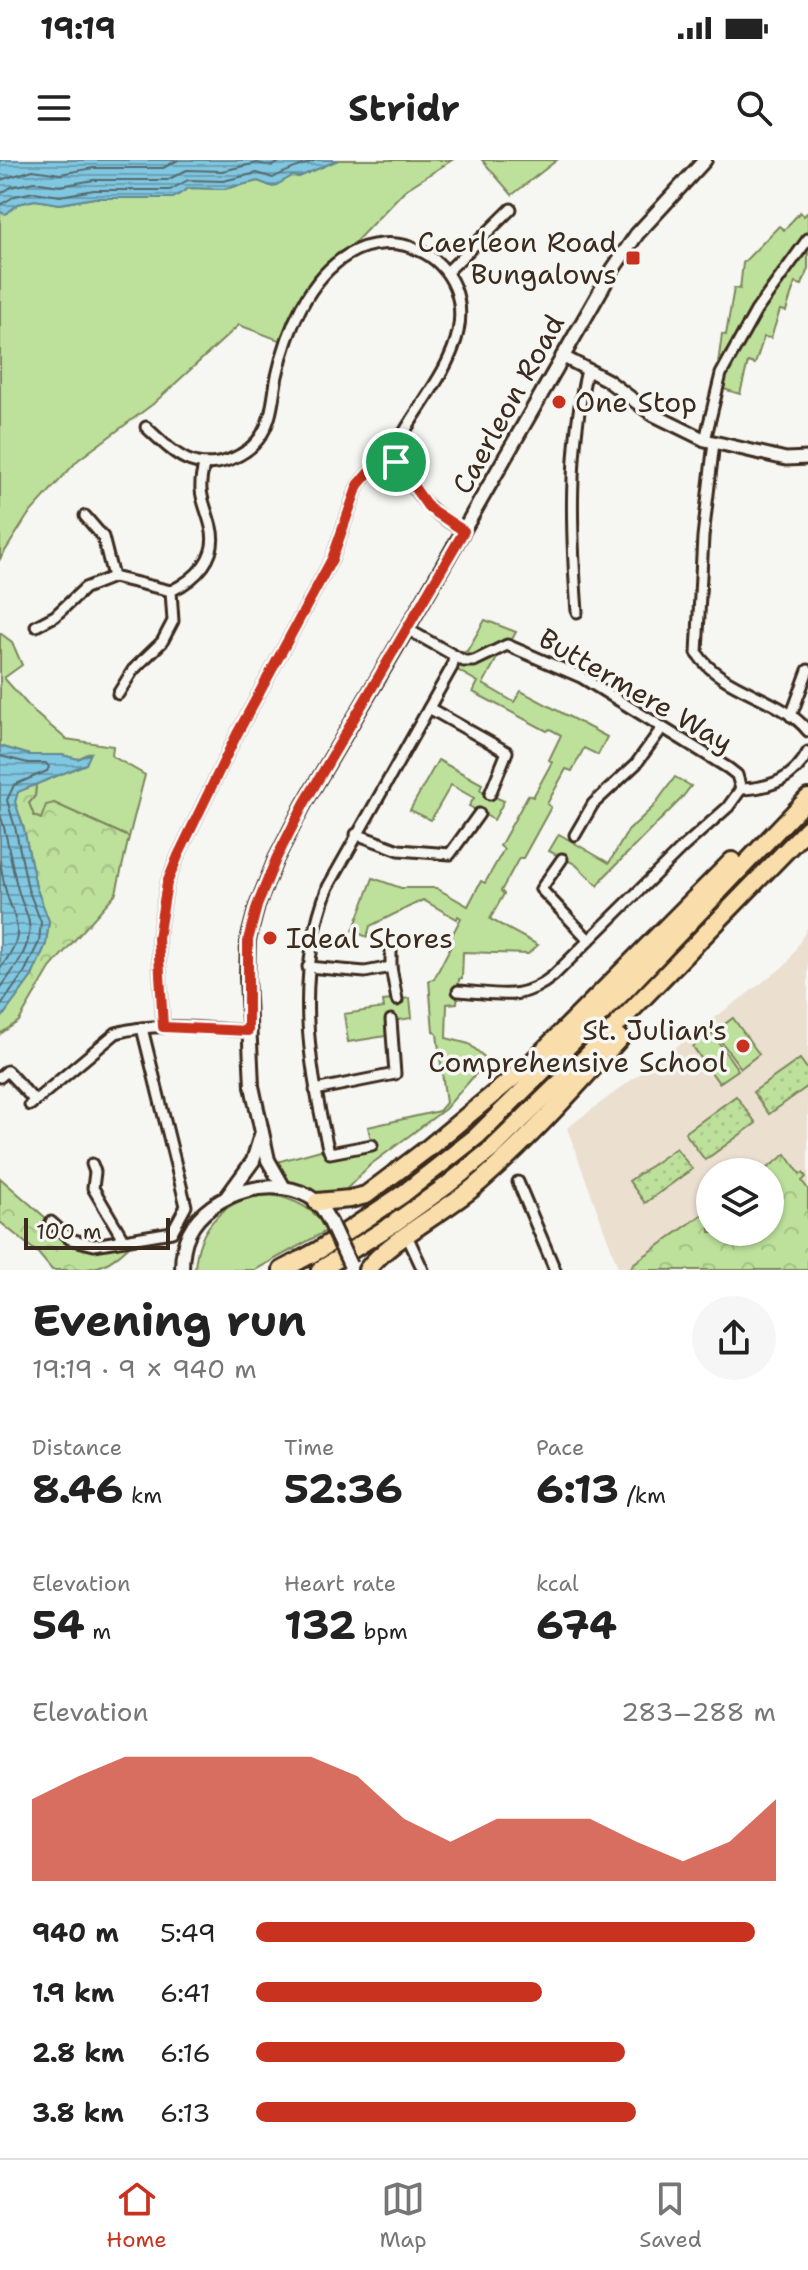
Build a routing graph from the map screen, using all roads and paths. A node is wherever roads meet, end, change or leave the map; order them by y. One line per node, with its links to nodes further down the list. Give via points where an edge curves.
1 (705, 160): 5 (main road, Caerleon Road, via 637,234)
2 (511, 209): 4 (street)
3 (808, 239): 8 (street, via 721,374)
4 (447, 272): 10 (street, via 458,298 458,333 444,368 396,446); 11 (street, via 417,249 386,243 359,247 337,261 311,290 288,338 263,434 234,458)
5 (562, 356): 6 (street); 14 (main road, Caerleon Road)
6 (587, 370): 8 (street, via 652,414); 18 (street, via 574,444 571,537)
7 (146, 427): 11 (street, via 178,455)
8 (709, 441): 9 (street, via 786,459); 25 (street, via 697,653 711,669)
9 (808, 458)
10 (396, 462): 14 (street, via 429,508); 46 (street, via 369,472 358,485 326,571 178,856 167,883 158,938)
11 (204, 466): 17 (street, via 200,479 212,530 210,556 189,582)
12 (85, 516): 15 (street)
13 (112, 525): 15 (street)
14 (464, 531): 20 (main road, Caerleon Road)
15 (100, 532): 16 (street)
16 (113, 577): 17 (street); 19 (street, via 85,588)
17 (171, 591): 23 (street, via 173,621)
18 (577, 612)
19 (36, 626)
20 (407, 629): 21 (street); 48 (main road, Caerleon Road, via 304,804 257,906 248,940)
21 (454, 657): 24 (street); 26 (street, Buttermere Way, via 474,661 507,645 520,649 581,677)
22 (808, 670): 25 (street)
23 (118, 694)
24 (429, 708): 31 (street, via 507,752); 35 (street)
25 (791, 716): 27 (street)
26 (662, 728): 29 (street, Buttermere Way, via 728,768); 36 (street, via 636,764 593,804)
27 (808, 731)
28 (808, 752): 29 (street, via 790,776 770,786)
29 (741, 789): 39 (street)
30 (808, 789): 57 (highway, via 531,1063 380,1186 366,1195)
31 (490, 794)
32 (808, 798): 63 (highway, via 477,1136 403,1194)
33 (479, 814): 35 (street, via 450,854 399,850)
34 (808, 828): 38 (highway)
35 (356, 834): 41 (street, via 317,917)
36 (575, 835)
37 (562, 859): 39 (street, via 541,889)
38 (761, 877): 64 (highway, via 493,1148 393,1224); 65 (highway, via 539,1128 471,1190)
39 (589, 940): 43 (street, via 537,989 516,995)
40 (391, 951): 42 (street)
41 (308, 967): 42 (street, via 365,972); 50 (street, via 308,1044)
42 (391, 967): 44 (street)
43 (458, 991)
44 (397, 1000)
45 (391, 1020): 50 (street, via 395,1074)
46 (163, 1027): 47 (street); 48 (street)
47 (142, 1028): 49 (street, via 116,1033 32,1103 7,1071); 59 (street, via 186,1206 172,1232)
48 (248, 1031): 51 (main road, Caerleon Road)
49 (0, 1077)
50 (315, 1090): 52 (street, via 330,1153)
51 (261, 1134): 55 (main road, Caerleon Road); 56 (main road, via 253,1161)
52 (372, 1145)
53 (92, 1164): 59 (street, via 93,1188)
54 (518, 1182): 67 (street)
55 (284, 1188): 56 (main road, via 264,1187); 57 (main road)
56 (226, 1198): 62 (main road, via 190,1230)
57 (317, 1202): 61 (main road, bridge)
58 (51, 1222): 59 (street, via 70,1239 94,1245)
59 (123, 1239)
60 (410, 1242): 66 (street)
61 (350, 1268)
62 (182, 1270)
63 (282, 1270)
64 (320, 1270)
65 (367, 1270)
66 (423, 1270)
67 (555, 1270)

